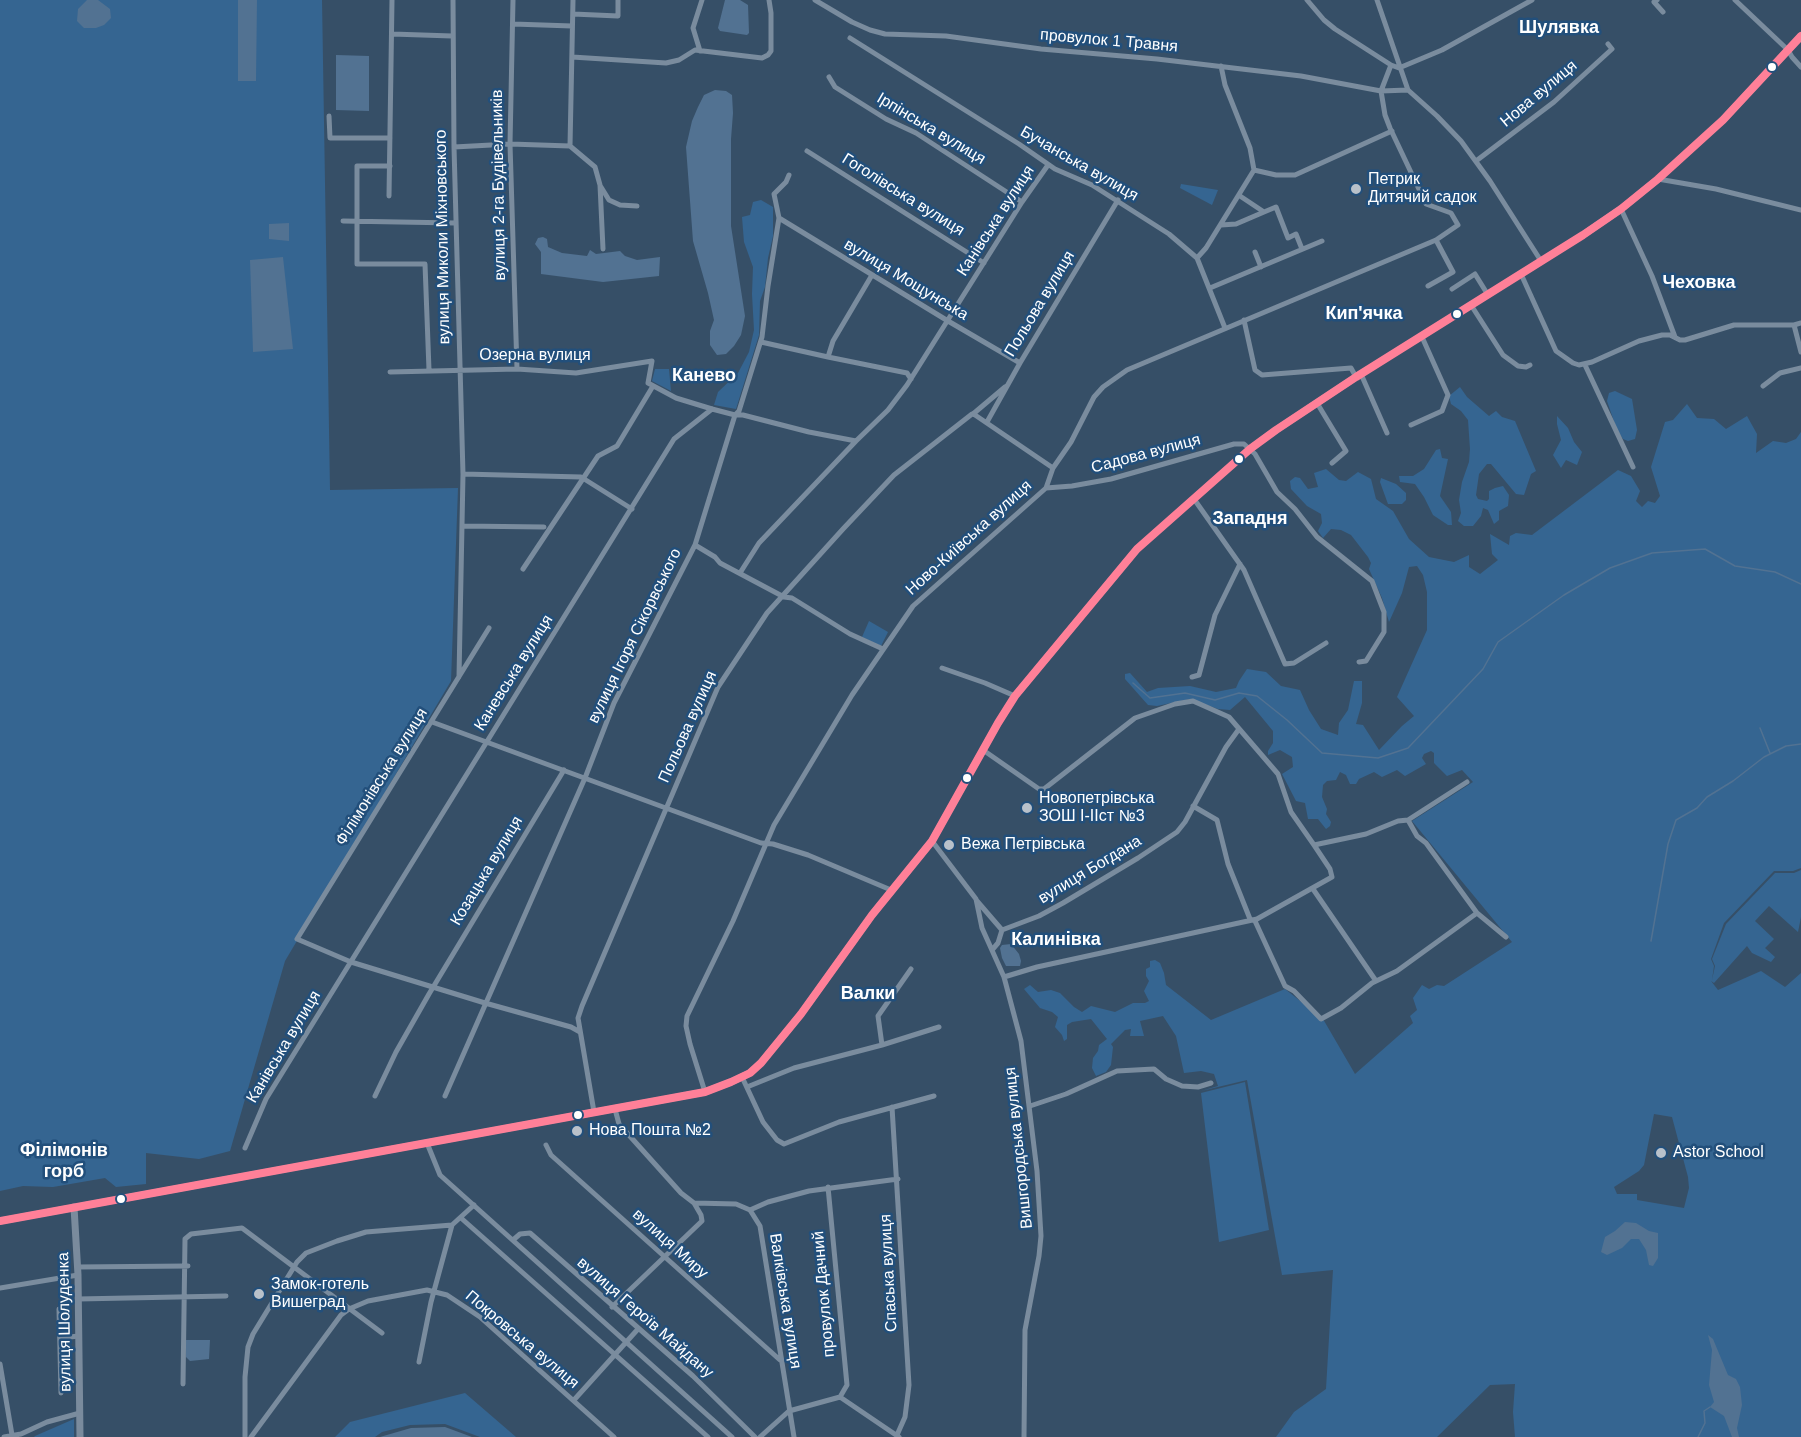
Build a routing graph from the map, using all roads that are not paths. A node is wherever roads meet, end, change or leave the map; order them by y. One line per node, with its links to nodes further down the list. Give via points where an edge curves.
1 (392, 0): 18 (street)
2 (453, 0): 19 (street, вулиця Миколи Міхновського)
3 (513, 0): 16 (street, вулиця 2-га Будівельників)
4 (573, 0): 15 (street)
5 (618, 0): 15 (street, via 618,16)
6 (702, 0): 23 (street, via 693,28)
7 (769, 0): 23 (street, via 772,38 768,55 762,58)
8 (815, 0): 27 (street, провулок 1 Травня, via 852,22 885,34 946,36)
9 (1307, 0): 26 (street, via 1335,29)
10 (1377, 0): 29 (street)
11 (1532, 0): 29 (street, via 1442,50)
12 (1657, 0): 14 (street, via 1654,2)
13 (1735, 0): 24 (street)
14 (1663, 12)
15 (573, 14): 17 (street)
16 (513, 24): 17 (street); 36 (street, вулиця 2-га Будівельників)
17 (572, 26): 25 (street)
18 (392, 34): 19 (street); 35 (street)
19 (452, 36): 38 (street, вулиця Миколи Міхновського)
20 (1801, 36): 24 (main road)
21 (850, 38): 41 (street, Бучанська вулиця)
22 (1608, 44): 40 (street, Нова вулиця, via 1612,49 1554,102)
23 (698, 50): 25 (street, via 666,63)
24 (1788, 50): 28 (street); 45 (main road, via 1723,120)
25 (572, 57): 37 (street)
26 (1391, 65): 29 (street); 32 (street)
27 (1221, 66): 32 (street, провулок 1 Травня); 43 (street)
28 (1801, 67)
29 (1399, 68): 31 (street)
30 (829, 77): 50 (street, Ірпінська вулиця, via 835,87 916,133)
31 (1408, 90): 32 (street, провулок 1 Травня); 40 (street)
32 (1381, 91): 34 (street)
33 (329, 116): 35 (street, via 330,138)
34 (1392, 131): 43 (street, via 1295,175); 60 (street, Ново-Київська вулиця, via 1426,204 1451,213 1458,225)
35 (390, 138): 42 (street)
36 (510, 144): 37 (street); 38 (street); 91 (street, вулиця 2-га Будівельників)
37 (570, 146): 46 (street, via 595,167)
38 (453, 147): 58 (street, вулиця Миколи Міхновського)
39 (807, 151): 67 (street, Гоголівська вулиця)
40 (1476, 161): 66 (street)
41 (1048, 165): 49 (street, Бучанська вулиця); 50 (street, Канівська вулиця)
42 (390, 166): 47 (street); 57 (street, via 357,166)
43 (1254, 170): 48 (street)
44 (789, 175): 55 (street, вулиця Ігоря Сікорвського, via 774,194)
45 (1658, 179): 52 (main road); 53 (street)
46 (600, 185): 51 (street, via 609,200 620,206); 62 (street)
47 (389, 196)
48 (1240, 196): 54 (street); 59 (street)
49 (1118, 201): 65 (street, Бучанська вулиця); 86 (street, Польова вулиця)
50 (1022, 202): 67 (street, Канівська вулиця)
51 (637, 206)
52 (1621, 208): 66 (main road); 82 (street)
53 (1801, 210)
54 (1264, 212): 59 (street, via 1236,224); 63 (street, via 1276,207 1288,238 1296,234)
55 (779, 218): 70 (street, вулиця Мощунська); 83 (street, вулиця Ігоря Сікорвського)
56 (343, 221): 57 (street)
57 (357, 221): 58 (street); 92 (street, via 357,264 425,264)
58 (456, 223): 90 (street, вулиця Миколи Міхновського)
59 (1221, 225): 65 (street)
60 (1436, 240): 71 (street, via 1452,272); 76 (street, Ново-Київська вулиця)
61 (1322, 241): 63 (street)
62 (603, 249)
63 (1302, 249): 68 (street)
64 (1255, 252): 68 (street)
65 (1197, 258): 72 (street, Бучанська вулиця)
66 (1541, 261): 69 (main road)
67 (984, 262): 77 (street, Канівська вулиця)
68 (1261, 267): 72 (street)
69 (1521, 274): 74 (main road); 87 (street, via 1556,351 1574,363)
70 (872, 275): 77 (street, вулиця Мощунська); 85 (street, via 833,341)
71 (1428, 286)
72 (1210, 288): 80 (street, Бучанська вулиця)
73 (1452, 289): 74 (street, via 1475,274)
74 (1488, 295): 75 (main road)
75 (1472, 305): 81 (main road); 88 (street, via 1503,355 1518,366)
76 (1244, 320): 80 (street, Ново-Київська вулиця); 94 (street, via 1255,370 1262,375 1351,368)
77 (948, 321): 86 (street, вулиця Мощунська); 95 (street)
78 (1801, 323): 79 (street)
79 (1794, 325): 82 (street, via 1734,326); 84 (street)
80 (1225, 328): 110 (street, Ново-Київська вулиця, via 1127,370 1103,387)
81 (1422, 337): 94 (main road); 104 (street, via 1448,395 1442,411)
82 (1676, 339): 87 (street, via 1670,335 1650,337)
83 (761, 342): 85 (street); 102 (street, вулиця Ігоря Сікорвського)
84 (1801, 352)
85 (828, 357): 95 (street, via 907,373)
86 (1020, 363): 96 (street, Польова вулиця)
87 (1585, 364): 109 (street)
88 (1530, 365)
89 (1801, 368): 98 (street, via 1780,373)
90 (459, 369): 91 (street, Озерна вулиця); 92 (street, Озерна вулиця); 111 (street, вулиця Миколи Міхновського)
91 (517, 369): 97 (street, Озерна вулиця, via 576,373 652,361 648,383)
92 (429, 370): 93 (street, Озерна вулиця)
93 (390, 372)
94 (1359, 376): 99 (main road); 105 (street)
95 (911, 379): 106 (street, via 888,410)
96 (1008, 384): 101 (street, Польова вулиця); 103 (street, Польова вулиця)
97 (653, 386): 100 (street); 112 (street, via 617,446 598,456)
98 (1763, 386)
99 (1317, 403): 107 (main road); 108 (street, via 1346,451)
100 (712, 409): 102 (street); 115 (street, Каневська вулиця, via 674,439)
101 (972, 414): 103 (street); 122 (street, Польова вулиця, via 894,475)
102 (735, 415): 106 (street); 118 (street, вулиця Ігоря Сікорвського)
103 (987, 422): 110 (street, via 1023,452)
104 (1410, 425)
105 (1387, 433)
106 (856, 441): 121 (street, via 759,543)
107 (1250, 449): 113 (street, Садова вулиця, via 1234,444 1111,479); 114 (main road); 126 (street, via 1277,492 1317,537 1372,581 1384,612 1384,632 1366,662)
108 (1332, 463)
109 (1633, 467)
110 (1053, 468): 113 (street, Ново-Київська вулиця)
111 (464, 474): 112 (street); 116 (street, вулиця Миколи Міхновського)
112 (583, 478): 115 (street); 120 (street)
113 (1046, 488): 125 (street, Ново-Київська вулиця, via 913,606)
114 (1194, 499): 119 (street); 130 (main road, via 1137,549)
115 (632, 509): 133 (street, Каневська вулиця)
116 (462, 526): 117 (street); 128 (street, вулиця Миколи Міхновського)
117 (544, 527)
118 (695, 545): 121 (street); 136 (street, вулиця Ігоря Сікорвського, via 614,703)
119 (1240, 564): 124 (street, via 1285,664 1294,663); 129 (street, via 1215,615 1199,675)
120 (523, 569)
121 (740, 573): 122 (street)
122 (784, 597): 125 (street); 139 (street, Польова вулиця, via 767,613 718,687)
123 (489, 628): 128 (street, Філімонівська вулиця)
124 (1326, 643)
125 (883, 649): 142 (street, Ново-Київська вулиця)
126 (1359, 663)
127 (942, 668): 130 (street)
128 (459, 676): 131 (street, Філімонівська вулиця)
129 (1192, 677)
130 (1015, 696): 134 (main road)
131 (432, 722): 133 (street); 152 (street, Філімонівська вулиця, via 297,939)
132 (1239, 729): 134 (street, via 1229,717 1193,701 1175,704 1135,718 1044,789); 138 (street, вулиця Богдана); 143 (street, via 1278,774 1291,812)
133 (486, 742): 135 (street); 152 (street, Каневська вулиця)
134 (983, 750): 141 (main road)
135 (564, 770): 136 (street); 156 (street, Козацька вулиця)
136 (585, 778): 139 (street); 157 (street, вулиця Ігоря Сікорвського)
137 (1467, 782): 140 (street)
138 (1193, 806): 148 (street, via 1217,820 1228,864); 149 (street, вулиця Богдана, via 1178,832 1159,845 1047,912)
139 (667, 807): 142 (street); 159 (street, Польова вулиця, via 582,1006 578,1018)
140 (1408, 820): 143 (street); 147 (street)
141 (932, 841): 145 (main road); 146 (street, Вишгородська вулиця)
142 (765, 844): 145 (street, via 808,855); 164 (street, Ново-Київська вулиця, via 687,1016 690,1044)
143 (1314, 845): 144 (street, via 1332,877)
144 (1313, 889): 148 (street); 155 (street)
145 (891, 890): 161 (main road, via 801,1014 761,1063)
146 (976, 899): 149 (street, Вишгородська вулиця); 151 (street, Вишгородська вулиця)
147 (1477, 913): 150 (street); 155 (street, via 1397,971)
148 (1250, 919): 154 (street); 155 (street, via 1255,921 1286,986 1322,1019)
149 (1002, 930): 151 (street)
150 (1506, 937)
151 (992, 950): 154 (street, Вишгородська вулиця)
152 (351, 962): 156 (street); 174 (street, Канівська вулиця, via 267,1099)
153 (911, 969): 160 (street, via 878,1016)
154 (1004, 977): 168 (street, Вишгородська вулиця, via 1021,1041)
155 (1376, 981)
156 (434, 986): 157 (street); 165 (street, Козацька вулиця)
157 (485, 1004): 159 (street); 166 (street, вулиця Ігоря Сікорвського)
158 (939, 1027): 160 (street)
159 (580, 1032): 171 (street, Польова вулиця)
160 (882, 1045): 163 (street, via 794,1068)
161 (742, 1077): 163 (street); 164 (main road)
162 (1211, 1083): 168 (street, via 1182,1086 1154,1069 1117,1071)
163 (747, 1086): 169 (street, via 763,1122 784,1144)
164 (705, 1092): 170 (main road)
165 (375, 1096)
166 (445, 1096)
167 (934, 1096): 169 (street)
168 (1030, 1106): 224 (street, Вишгородська вулиця, via 1041,1236 1024,1330)
169 (892, 1107): 175 (street, Спаська вулиця)
170 (615, 1109): 171 (main road); 177 (street, via 625,1131)
171 (594, 1112): 172 (main road)
172 (427, 1143): 178 (street, via 440,1175); 179 (main road)
173 (546, 1145): 185 (street, вулиця Миру, via 551,1155)
174 (245, 1148)
175 (898, 1179): 176 (street); 213 (street, Спаська вулиця, via 909,1385)
176 (828, 1187): 180 (street); 208 (street, провулок Дачний, via 847,1385)
177 (694, 1203): 180 (street, via 736,1204); 185 (street, via 702,1221)
178 (474, 1205): 181 (street); 184 (street)
179 (74, 1207): 182 (main road); 188 (main road, вулиця Шолуденка)
180 (750, 1210): 203 (street, Валківська вулиця, via 760,1226)
181 (461, 1218): 183 (street); 202 (street)
182 (0, 1221)
183 (452, 1225): 187 (street, via 366,1232 306,1253); 190 (street)
184 (513, 1240): 194 (street, вулиця Героїв Майдану, via 530,1233); 201 (street)
185 (664, 1256): 194 (street); 203 (street, вулиця Миру)
186 (186, 1266): 187 (street, via 184,1239 191,1234 242,1228); 188 (street); 192 (street)
187 (294, 1269): 196 (street); 216 (street, via 248,1347)
188 (78, 1271): 189 (street); 193 (main road, вулиця Шолуденка)
189 (0, 1288)
190 (435, 1291): 196 (street, via 368,1301); 204 (street); 209 (street, Покровська вулиця, via 480,1317)
191 (226, 1296): 192 (street)
192 (185, 1297): 193 (street); 206 (street)
193 (78, 1299): 199 (main road, вулиця Шолуденка)
194 (612, 1307): 197 (street, вулиця Героїв Майдану)
195 (59, 1309): 200 (street)
196 (349, 1309): 198 (street); 217 (street)
197 (638, 1329): 201 (street); 221 (street, вулиця Героїв Майдану)
198 (382, 1333)
199 (79, 1336): 200 (street); 211 (main road, вулиця Шолуденка)
200 (60, 1338): 207 (street)
201 (628, 1342): 202 (street); 220 (street)
202 (616, 1356): 209 (street); 219 (street)
203 (780, 1360): 210 (street, Валківська вулиця)
204 (420, 1362)
205 (0, 1364): 212 (street)
206 (183, 1384)
207 (61, 1394)
208 (840, 1396): 210 (street); 213 (street)
209 (574, 1400): 218 (street, Покровська вулиця)
210 (789, 1410): 222 (street); 223 (street, Валківська вулиця)
211 (80, 1413): 212 (street); 215 (main road, вулиця Шолуденка)
212 (12, 1435): 214 (street)
213 (898, 1436)
214 (4, 1437)
215 (80, 1437)
216 (245, 1437)
217 (251, 1437)
218 (614, 1437)
219 (708, 1437)
220 (732, 1437)
221 (755, 1437)
222 (760, 1437)
223 (794, 1437)
224 (1024, 1437)

